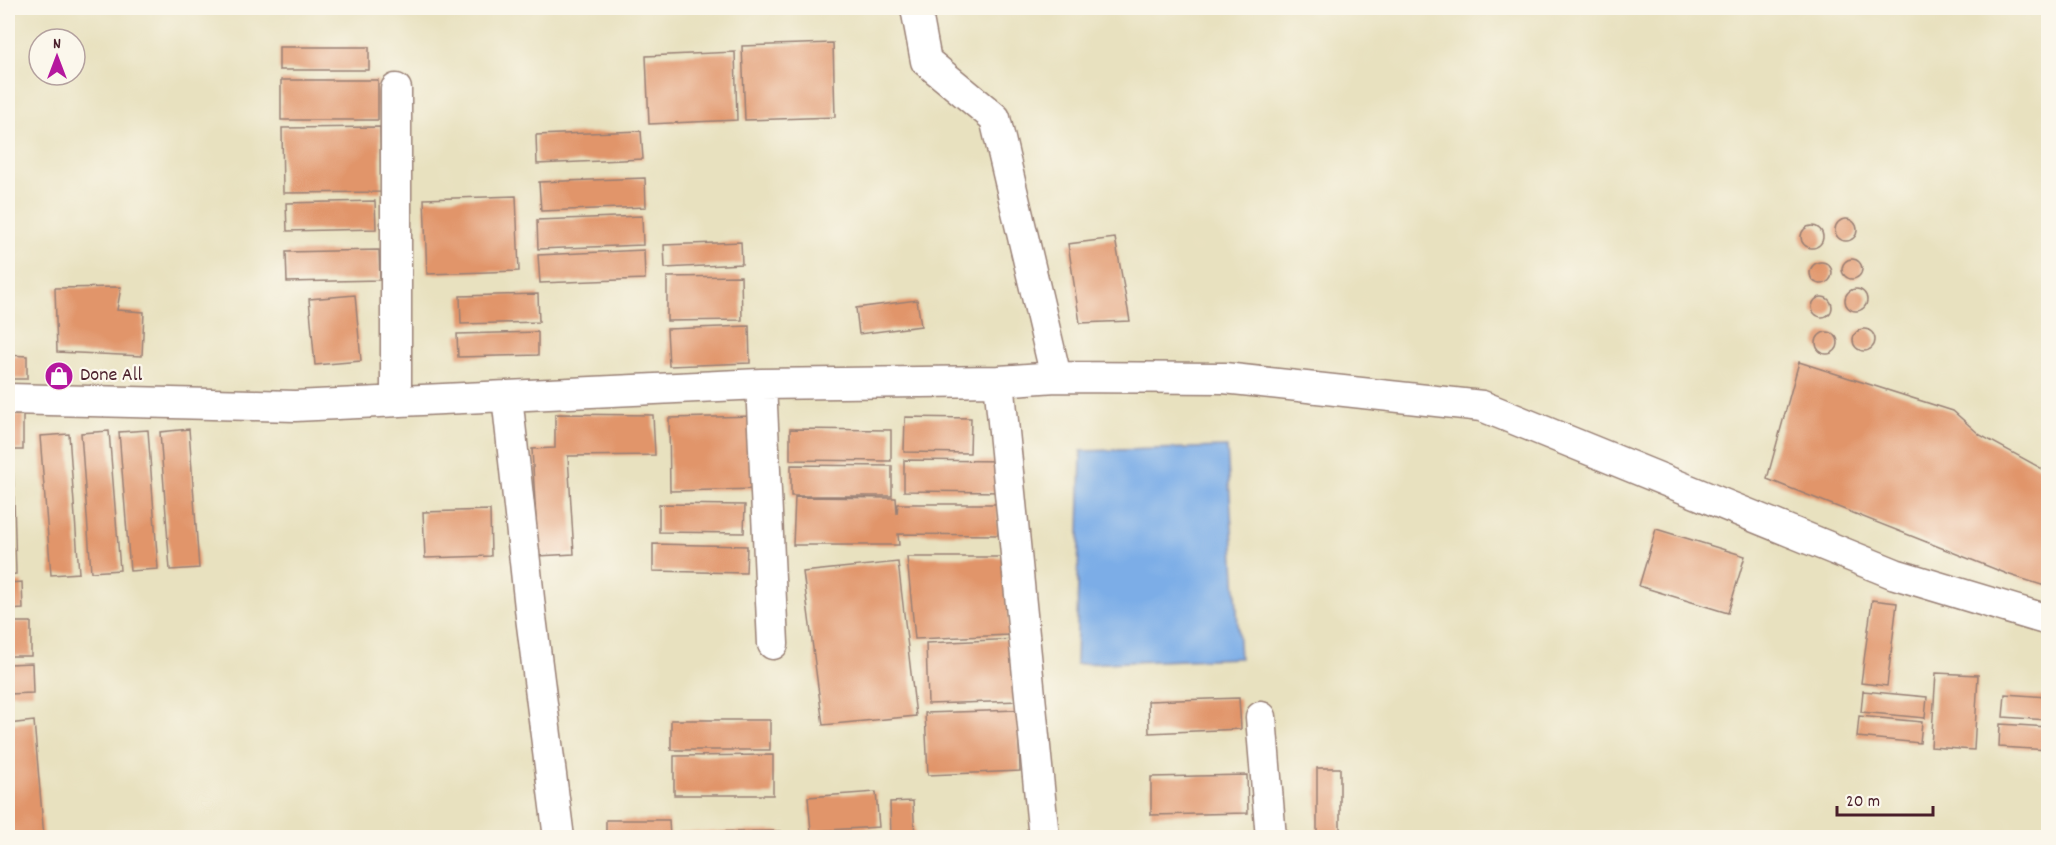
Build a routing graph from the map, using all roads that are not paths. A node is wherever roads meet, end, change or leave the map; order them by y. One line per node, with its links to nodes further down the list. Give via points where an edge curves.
1 (916, 8): 3 (street, via 926,61 995,118)
2 (396, 89): 8 (street)
3 (1056, 377): 4 (street); 9 (street, via 1224,378 1482,406 1895,574)
4 (999, 381): 5 (street); 13 (street)
5 (761, 384): 6 (street); 10 (street)
6 (507, 396): 8 (street); 12 (street)
7 (8, 399): 8 (street, via 295,406)
8 (396, 401)
9 (2049, 620)
10 (773, 644)
11 (1260, 717): 14 (street)
12 (559, 837)
13 (1044, 837)
14 (1272, 837)

